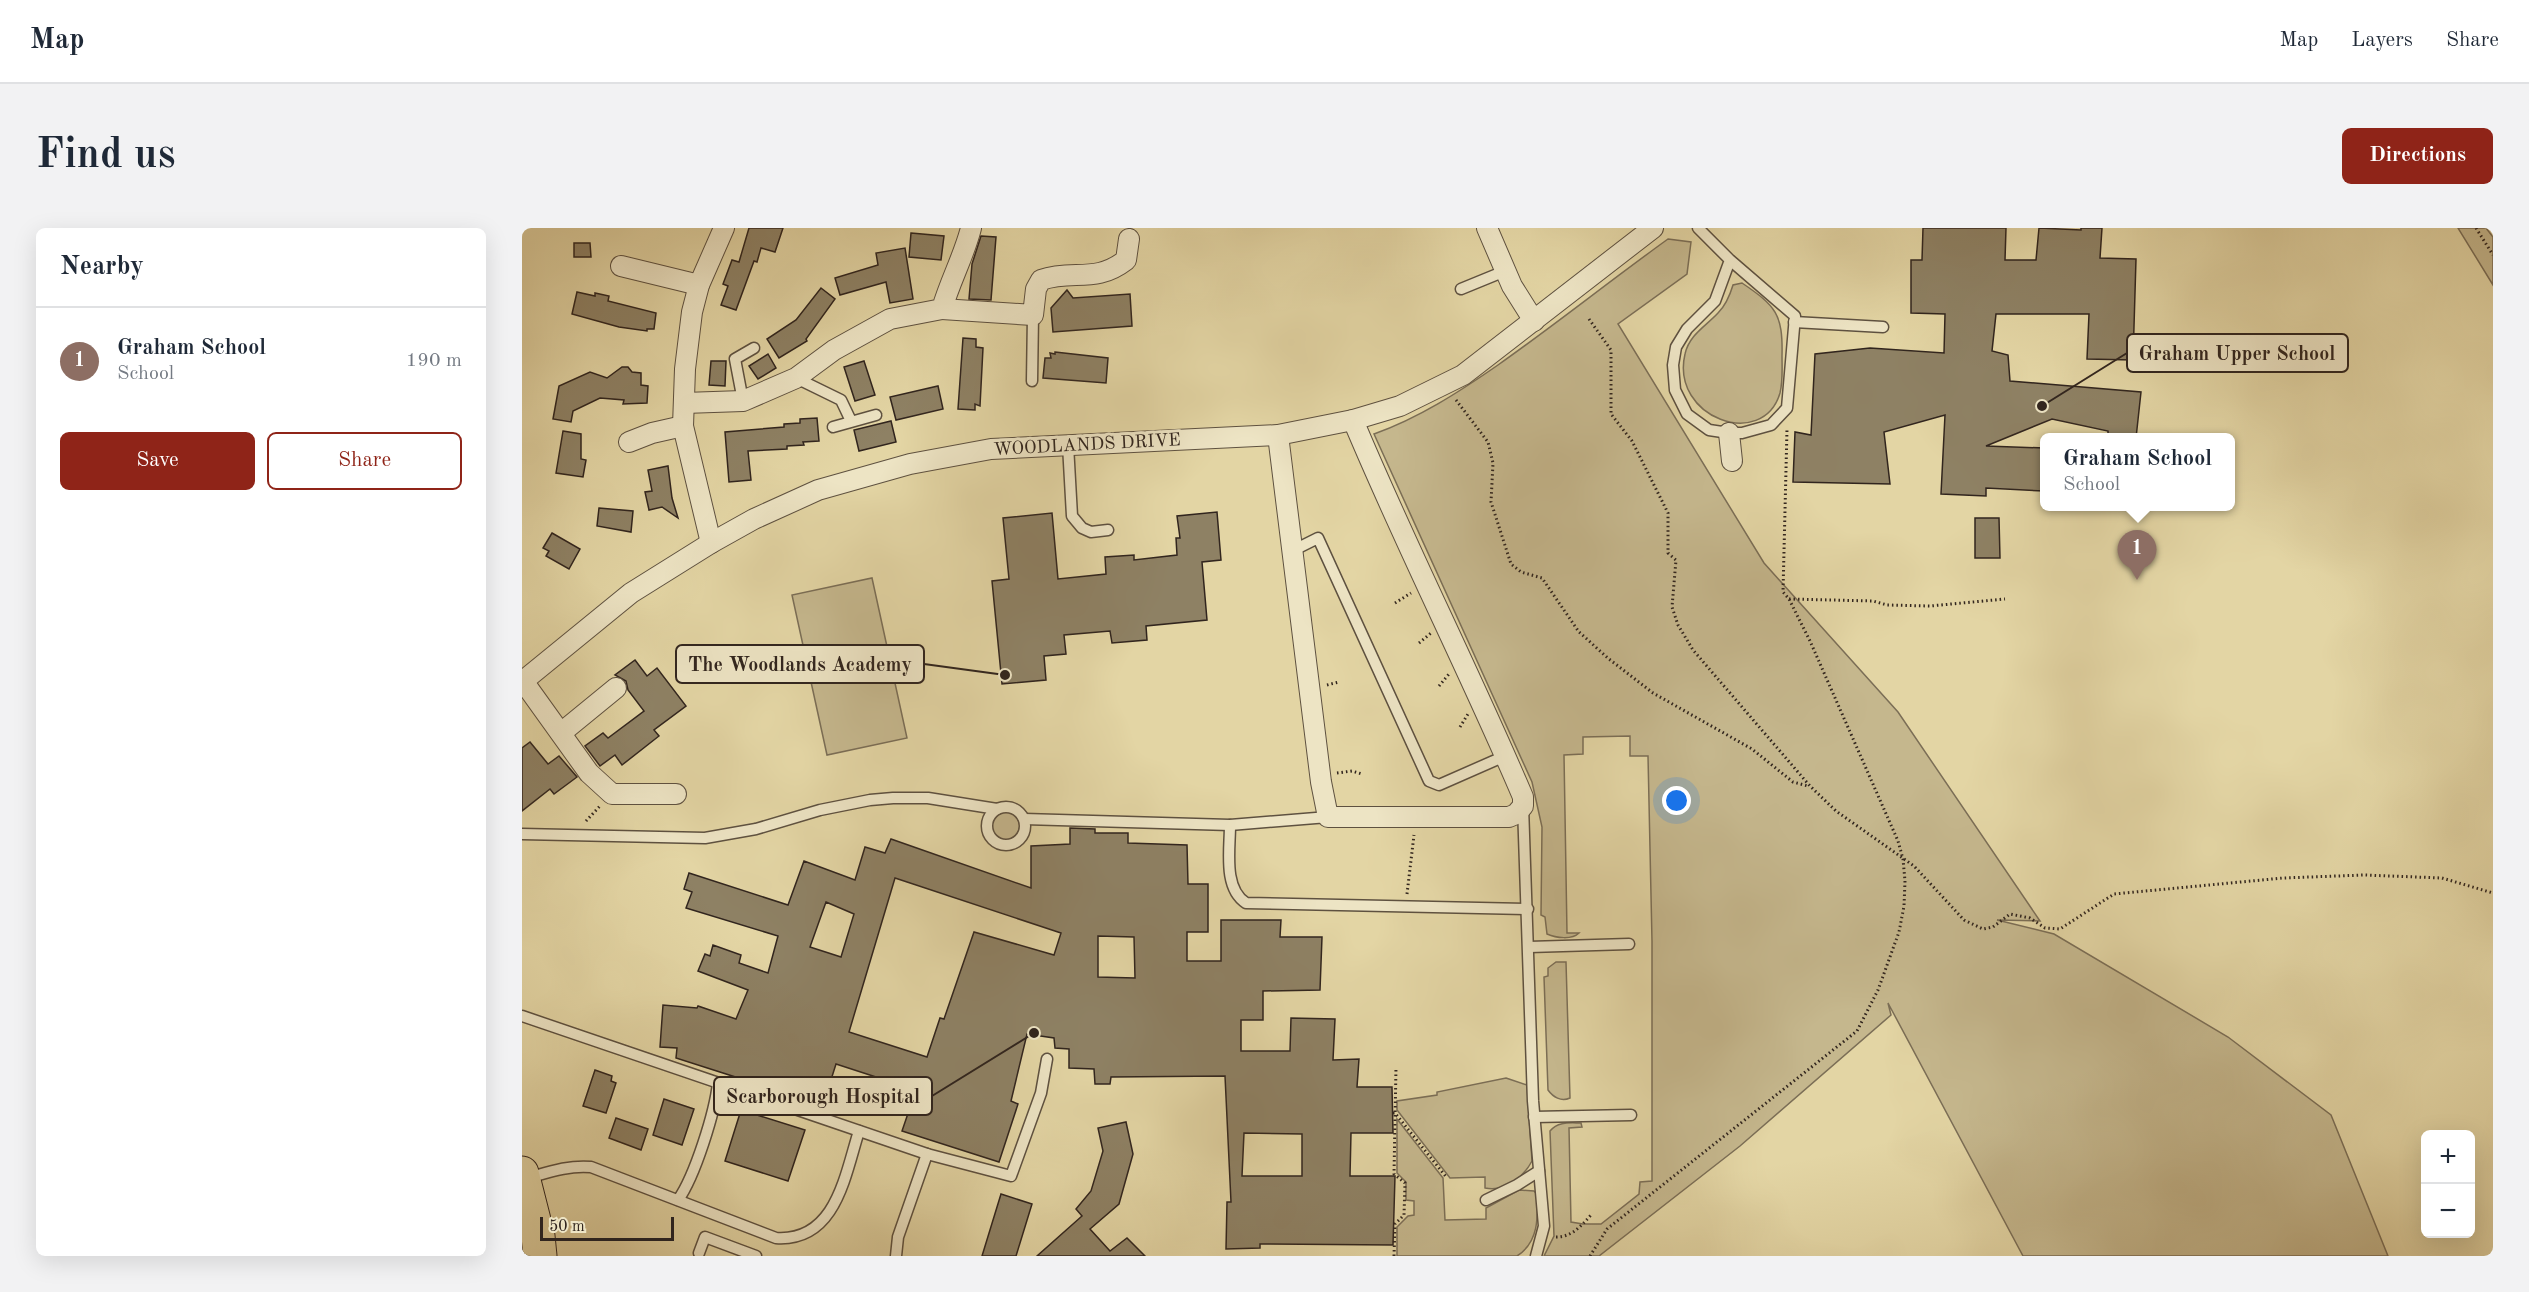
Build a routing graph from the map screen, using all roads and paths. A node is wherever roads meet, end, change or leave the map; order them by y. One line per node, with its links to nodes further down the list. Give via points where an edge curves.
1 (724, 228): 12 (street)
2 (972, 228): 14 (street)
3 (1487, 228): 11 (street)
4 (1653, 228): 17 (street, WOODLANDS DRIVE)
5 (1698, 228): 9 (lane)
6 (2476, 228): 8 (path)
7 (1129, 239): 15 (street, via 1126,260 1114,270 1041,280)
8 (2493, 255)
9 (1730, 260): 18 (lane, via 1795,316); 32 (lane, via 1715,302 1687,329 1676,347 1673,366 1675,390 1687,414 1709,430)
10 (621, 266): 12 (street)
11 (1505, 270): 13 (lane); 17 (street)
12 (699, 285): 25 (street, via 692,312)
13 (1461, 289)
14 (942, 309): 15 (street); 21 (street, via 890,319 834,350)
15 (1032, 315): 22 (lane)
16 (1589, 319): 46 (path, via 1611,350 1611,414 1632,441 1668,513 1668,553 1676,560 1672,607 1678,625 1693,650)
17 (1534, 321): 28 (street, WOODLANDS DRIVE, via 1462,375 1400,406)
18 (1794, 322): 19 (lane); 26 (lane)
19 (1883, 327)
20 (754, 348): 23 (lane, via 735,359)
21 (796, 378): 23 (street); 29 (lane, via 841,400)
22 (1032, 381)
23 (742, 400): 25 (street)
24 (1456, 400): 46 (path, via 1488,442 1493,463 1491,502 1511,564 1521,572 1542,578 1579,632 1653,693 1752,749 1793,782)
25 (684, 403): 30 (street)
26 (1787, 408): 32 (lane, via 1771,425); 41 (path, via 1783,592)
27 (876, 415): 29 (lane)
28 (1353, 420): 33 (street, WOODLANDS DRIVE); 45 (street)
29 (851, 421): 31 (lane)
30 (683, 426): 34 (street); 38 (street)
31 (833, 427)
32 (1729, 433): 36 (street)
33 (1278, 435): 35 (street, WOODLANDS DRIVE); 39 (street)
34 (629, 442)
35 (1068, 445): 37 (lane, via 1072,516 1082,528 1092,532); 38 (street, WOODLANDS DRIVE, via 991,449 910,464 818,490)
36 (1732, 461)
37 (1108, 530)
38 (711, 543): 42 (street, WOODLANDS DRIVE, via 631,593)
39 (1292, 551): 45 (lane, via 1318,538 1429,781 1439,785); 51 (street)
40 (2005, 598): 41 (path, via 1930,606)
41 (1789, 599): 57 (path)
42 (523, 681): 44 (street)
43 (616, 688): 44 (street)
44 (561, 733): 47 (street, via 589,773)
45 (1505, 756): 49 (street)
46 (1810, 786): 57 (path, via 1836,811)
47 (612, 794): 48 (street); 56 (path, via 585,822)
48 (676, 794)
49 (1523, 806): 52 (street, via 1509,817); 60 (lane)
50 (997, 808): 53 (lane, via 1015,809); 53 (lane, via 986,825 988,835 999,845 1017,842 1023,835); 56 (lane, via 928,798 882,799 705,838)
51 (1328, 817): 52 (street); 54 (lane)
52 (1416, 818): 59 (path)
53 (1023, 819): 54 (lane)
54 (1230, 825): 59 (lane, via 1231,878 1236,895 1246,903)
55 (522, 834): 56 (lane)
56 (584, 835)
57 (1903, 859): 58 (path, via 1964,920 1983,929 2010,914 2030,918 2045,928 2060,929 2114,894 2283,878 2442,878); 85 (path, via 1904,906 1899,932 1878,990 1857,1031 1607,1229)
58 (2493, 892)
59 (1406, 906): 60 (lane)
60 (1528, 909): 62 (lane)
61 (1629, 944): 62 (lane)
62 (1528, 947): 69 (lane)
63 (522, 1016): 66 (lane)
64 (1047, 1059): 71 (lane, via 1041,1093 1011,1176)
65 (1396, 1067): 67 (path)
66 (718, 1083): 70 (lane); 75 (lane, via 701,1146)
67 (1394, 1113): 74 (path); 83 (path, via 1394,1174 1405,1183 1404,1215 1395,1224)
68 (1631, 1115): 69 (lane)
69 (1534, 1117): 72 (lane)
70 (859, 1131): 71 (lane); 75 (lane, via 832,1208 809,1233 792,1239 776,1238)
71 (927, 1154): 82 (lane, via 898,1237)
72 (1539, 1171): 76 (lane); 78 (lane)
73 (523, 1178): 75 (lane, via 564,1168 591,1167); 80 (highway)
74 (1447, 1178)
75 (678, 1200)
76 (1486, 1200)
77 (1592, 1215): 78 (path, via 1565,1237)
78 (1542, 1236): 84 (lane)
79 (699, 1253): 81 (lane, via 705,1237)
80 (540, 1256)
81 (756, 1256)
82 (896, 1256)
83 (1394, 1256)
84 (1536, 1256)
85 (1590, 1256)

